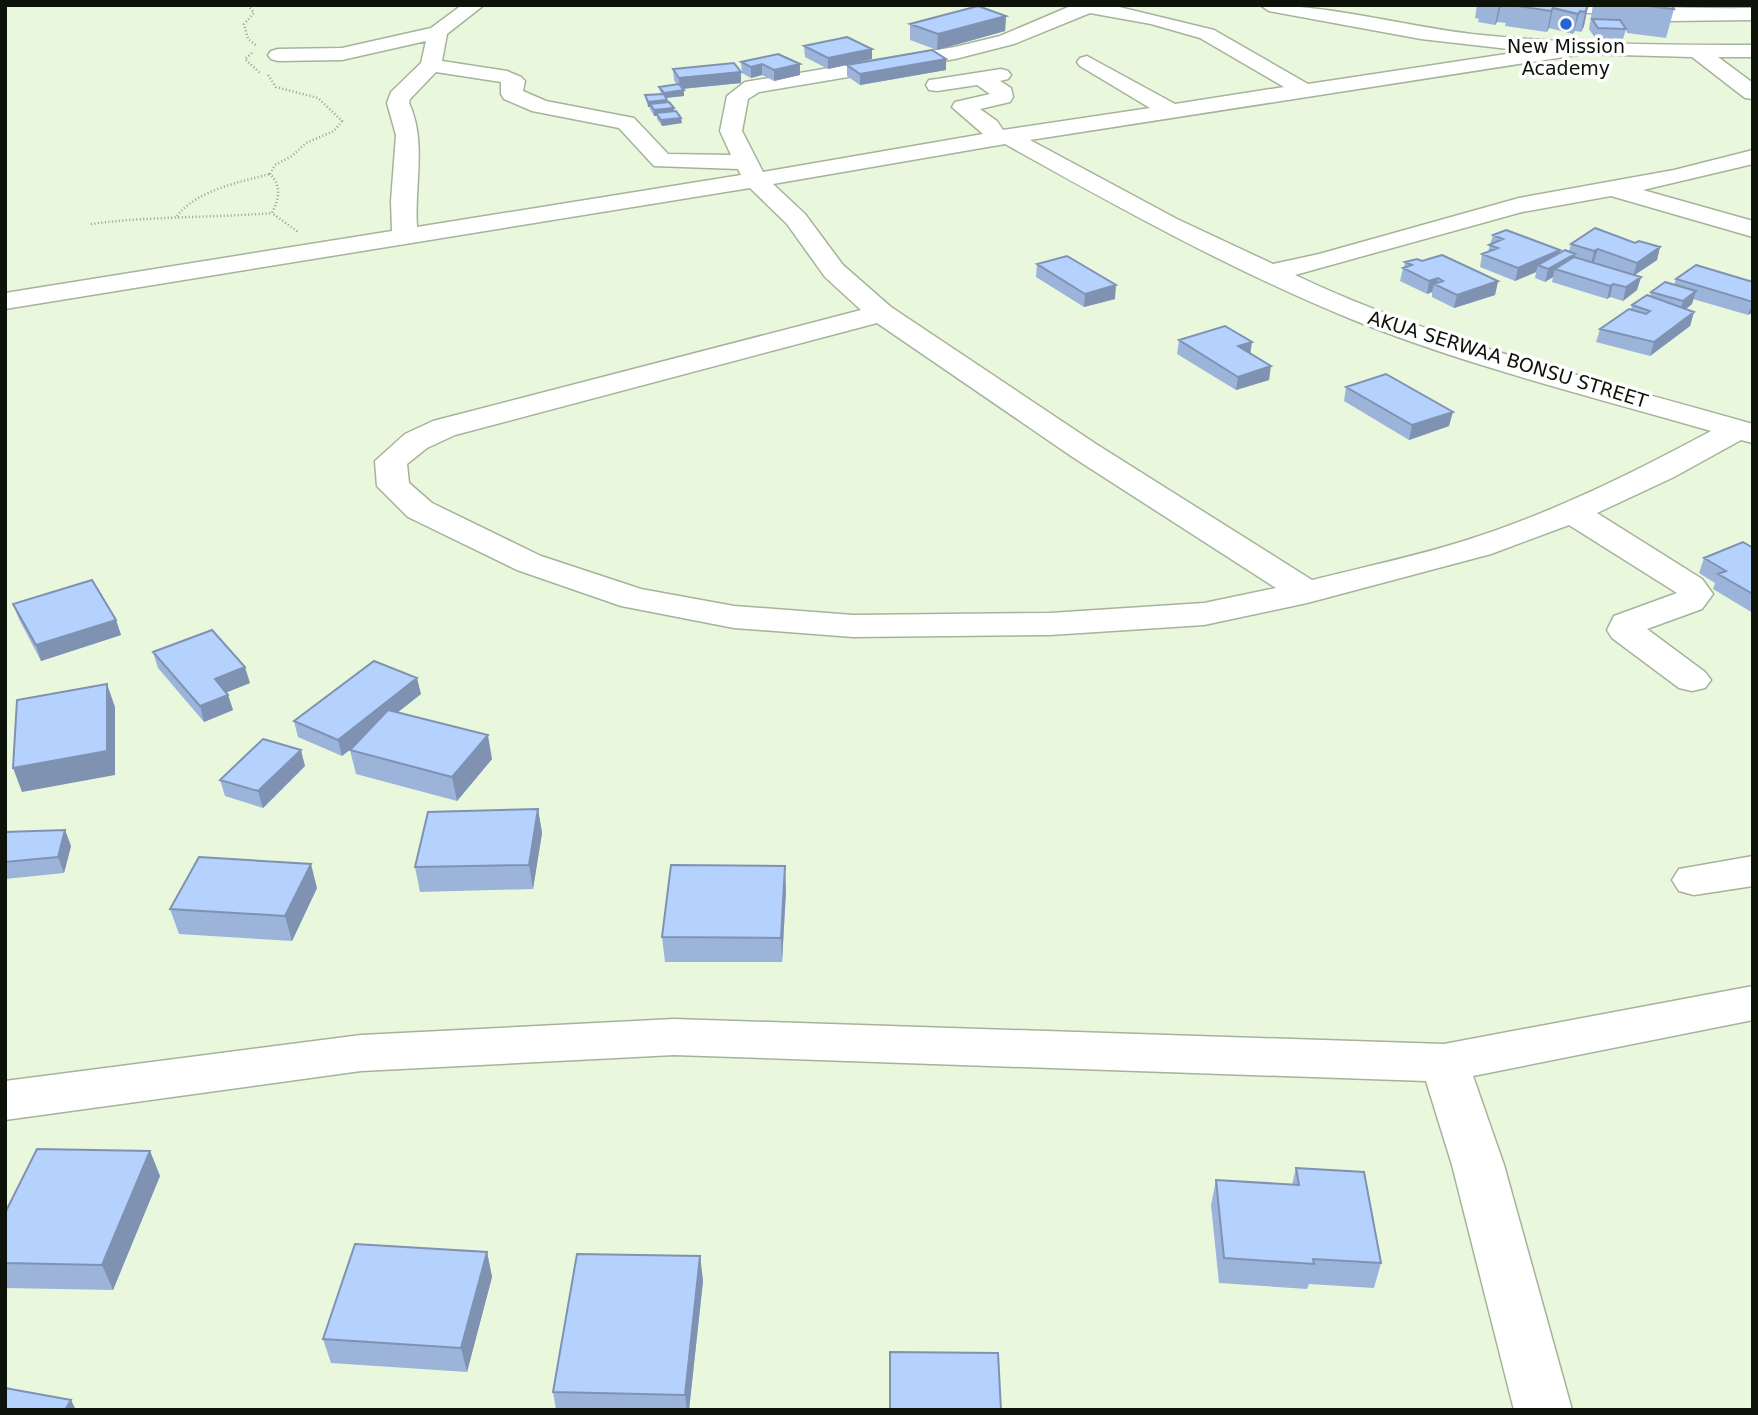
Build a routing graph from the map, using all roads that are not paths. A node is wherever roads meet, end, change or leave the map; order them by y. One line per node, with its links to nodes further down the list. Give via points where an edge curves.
1 (475, 5): 5 (street)
2 (1269, 5): 6 (street, via 1444,36)
3 (1570, 5): 4 (street, via 1666,15)
4 (1753, 14)
5 (438, 32): 9 (street); 12 (street)
6 (1584, 48): 7 (street); 16 (street)
7 (1697, 51): 8 (street); 17 (street)
8 (1753, 51)
9 (342, 54): 10 (street); 12 (street)
10 (278, 55)
11 (1087, 62): 18 (street)
12 (407, 69): 22 (street, via 507,77 514,80 512,94 527,102 626,122 662,161); 25 (street, via 398,103 408,121)
13 (1019, 72): 14 (street)
14 (981, 78): 15 (street); 20 (street, via 1003,93)
15 (937, 85)
16 (1304, 90): 18 (street); 22 (street, via 1207,34 1153,19 1082,8 996,43 765,84 744,92 738,96 731,131)
17 (1753, 93)
18 (1171, 111): 20 (street, via 1041,131)
19 (978, 118): 20 (street)
20 (1003, 121): 22 (street); 26 (street, AKUA SERWAA BONSU STREET, via 1097,187)
21 (1753, 157): 23 (street)
22 (750, 171): 25 (street); 28 (street, via 796,219 834,271)
23 (1613, 189): 24 (street); 26 (street, via 1519,205)
24 (1753, 229)
25 (405, 235): 27 (street)
26 (1269, 273): 29 (street, AKUA SERWAA BONSU STREET, via 1417,333)
27 (5, 301)
28 (881, 313): 31 (street, via 1085,452); 31 (street, via 444,428 416,441 391,461 393,486 420,510 529,563 634,598 734,617 853,626 1050,624 1204,614)
29 (1745, 432): 30 (street)
30 (1572, 512): 31 (street, via 1479,547); 32 (street, via 1690,586 1695,594 1689,601 1627,624 1625,630)
31 (1307, 592)
32 (1692, 680)
33 (1753, 871): 34 (street)
34 (1694, 880)
35 (1753, 1003): 36 (street)
36 (1444, 1063): 37 (street, via 674,1037 361,1053); 38 (street, via 1478,1165)
37 (5, 1101)
38 (1543, 1410)

